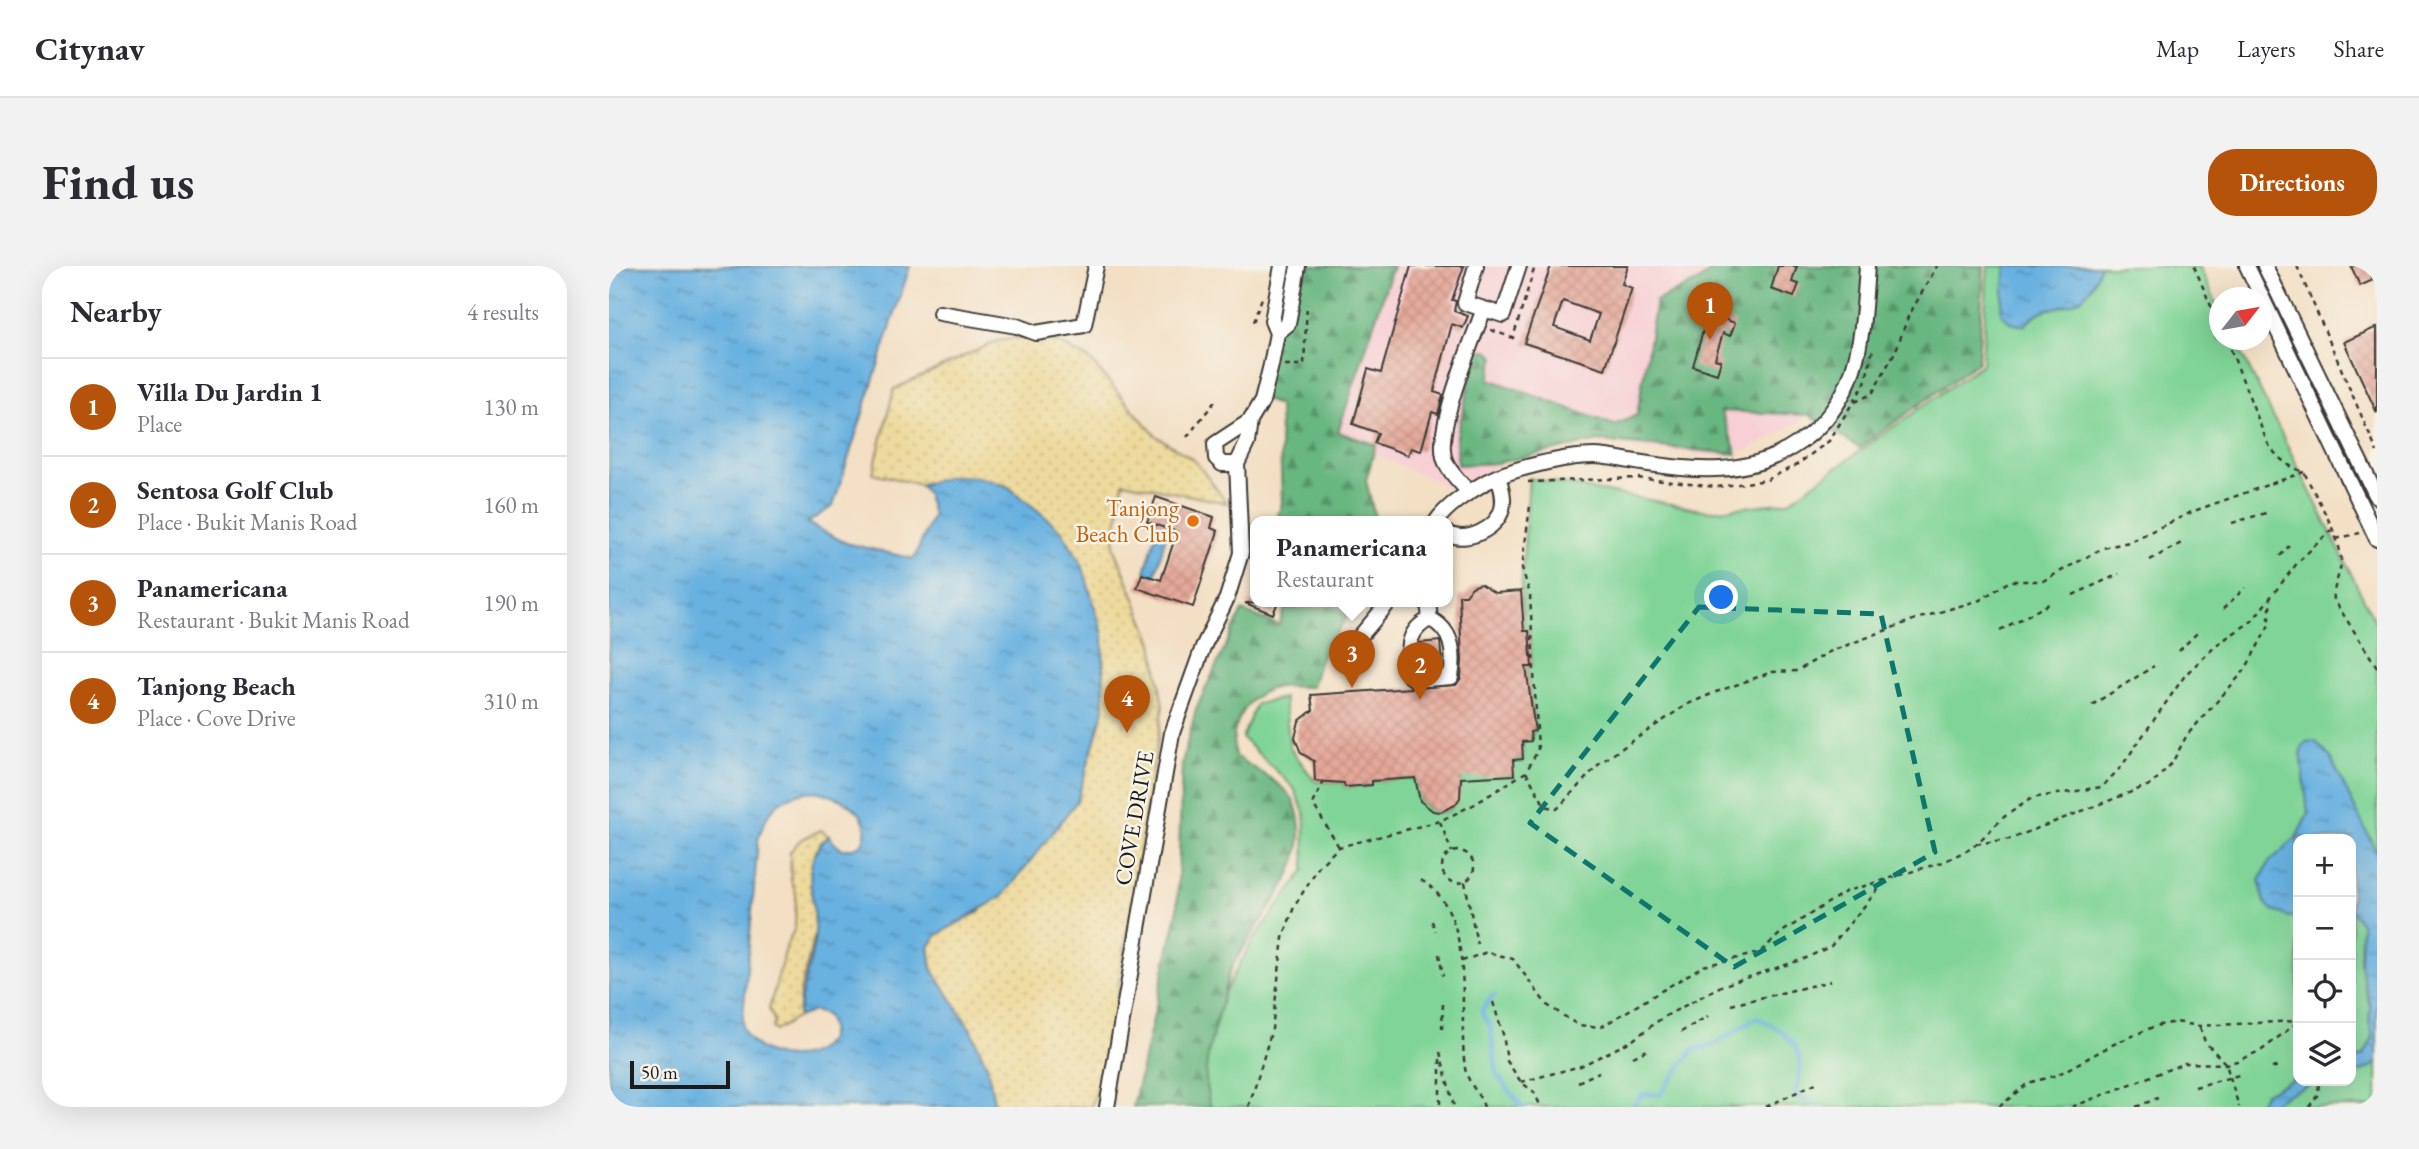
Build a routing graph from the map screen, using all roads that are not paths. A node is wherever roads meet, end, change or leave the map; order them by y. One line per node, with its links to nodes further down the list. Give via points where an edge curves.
1 (1096, 266): 10 (street, via 1084,325 1036,333)
2 (1282, 266): 11 (street, COVE DRIVE, via 1272,321)
3 (1298, 266): 11 (street, COVE DRIVE, via 1287,324)
4 (1476, 266): 9 (street, via 1465,303)
5 (1519, 266): 9 (street, via 1503,315)
6 (1867, 266): 14 (street, via 1858,358 1842,400 1818,429 1791,448 1756,465 1721,471 1594,456)
7 (2247, 266): 19 (street)
8 (2265, 266): 16 (street)
9 (1483, 309): 15 (street, via 1442,445 1444,459)
10 (940, 313)
11 (1277, 333): 12 (street, COVE DRIVE, via 1264,395)
12 (1250, 421): 13 (street, COVE DRIVE); 13 (street, via 1215,444 1216,458 1222,464)
13 (1237, 464): 24 (street, COVE DRIVE, via 1241,552 1172,733)
14 (1498, 476): 15 (street); 18 (street, via 1503,508 1489,527 1466,536)
15 (1469, 492): 17 (street)
16 (2377, 497)
17 (1443, 516)
18 (1453, 535)
19 (2377, 539)
20 (1385, 607): 23 (street)
21 (1429, 607): 22 (street)
22 (1430, 619): 22 (street, via 1450,636 1451,677 1416,680 1409,676 1409,639 1417,625)
23 (1357, 640)
24 (1107, 1107)

